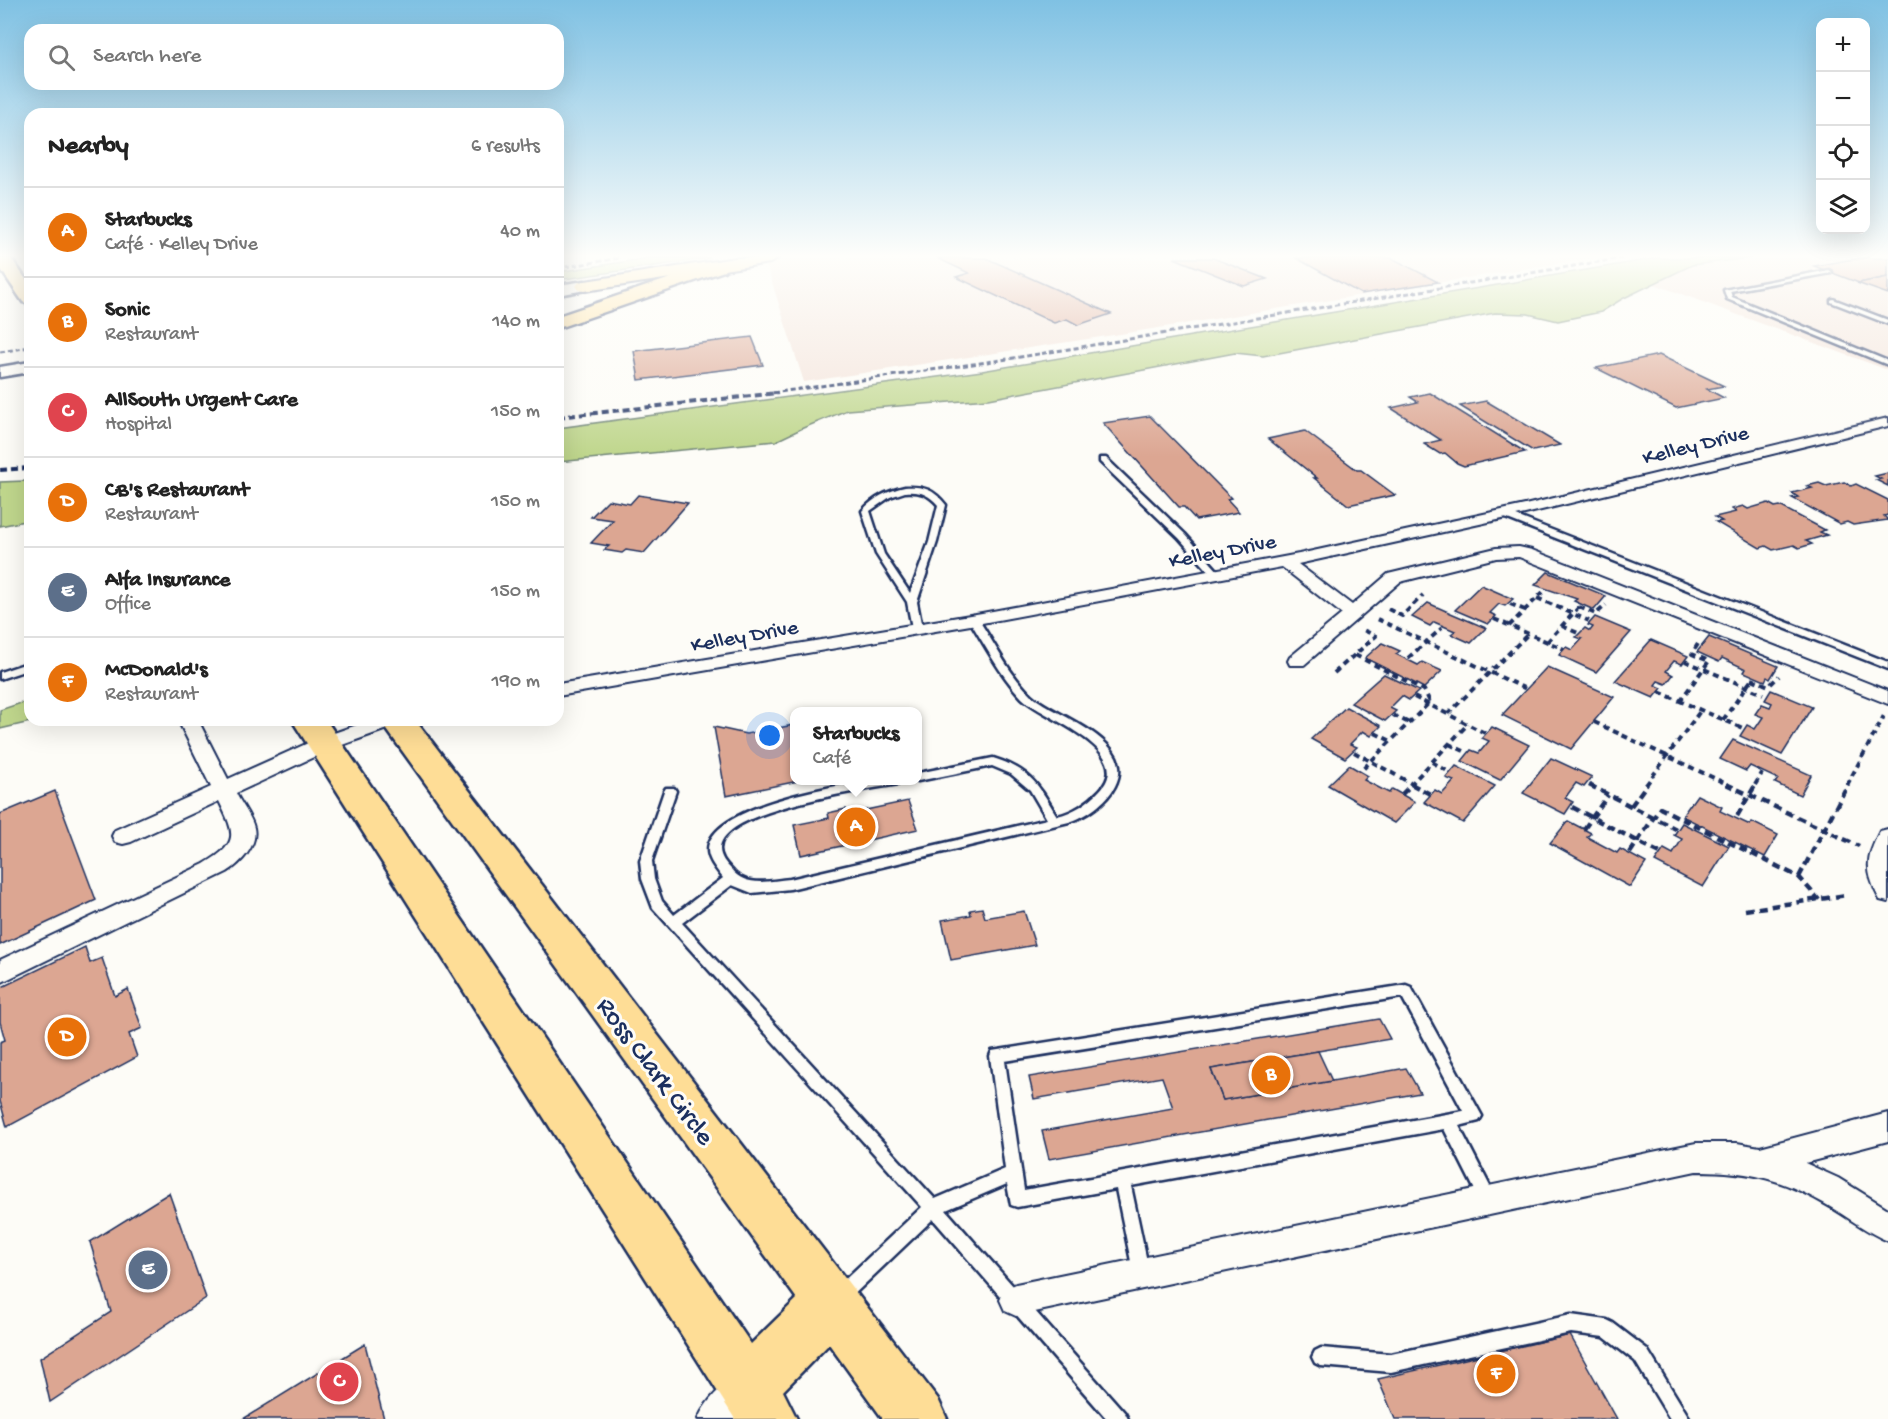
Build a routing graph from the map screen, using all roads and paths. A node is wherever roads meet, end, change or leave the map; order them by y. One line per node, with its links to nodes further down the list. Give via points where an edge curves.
1 (1793, 324): 2 (lane)
2 (1888, 363)
3 (24, 368): 4 (main road)
4 (0, 372)
5 (1888, 422): 7 (street, Kelley Drive)
6 (1103, 460): 9 (lane)
7 (1503, 514): 8 (street, Kelley Drive); 37 (lane)
8 (1284, 561): 9 (street, Kelley Drive); 18 (street)
9 (1216, 574): 20 (street, Kelley Drive)
10 (1545, 590): 12 (path)
11 (1423, 596): 18 (path, via 1402,616 1382,607)
12 (1537, 598): 17 (path); 19 (path)
13 (912, 602): 13 (lane, via 880,554 866,511 873,501 886,495 918,490 932,494 942,505); 25 (lane)
14 (1510, 604): 17 (path)
15 (1580, 606): 16 (path, via 1596,614 1606,604); 19 (path)
16 (1616, 609)
17 (1525, 610): 23 (path)
18 (1360, 613): 30 (path); 33 (path, via 1358,627 1376,636); 35 (street); 50 (street, via 1395,578 1496,553 1519,552)
19 (1573, 614): 22 (path); 24 (path)
20 (973, 618): 25 (street, Kelley Drive); 93 (lane, via 1024,694 1082,730 1114,763 1115,776 1106,794 1069,818)
21 (1494, 619): 23 (path)
22 (1589, 621)
23 (1509, 626): 27 (path)
24 (1562, 626): 28 (path); 31 (path)
25 (917, 628): 45 (street, Kelley Drive)
26 (1442, 628): 30 (path)
27 (1528, 633): 31 (path); 40 (path)
28 (1578, 633)
29 (1689, 639): 39 (path, via 1700,643 1692,654 1709,661)
30 (1426, 642): 34 (path); 40 (path)
31 (1547, 642): 32 (path)
32 (1564, 649)
33 (1355, 655): 41 (path); 52 (path, via 1424,690)
34 (1408, 658)
35 (1297, 661)
36 (1685, 661): 39 (path)
37 (1888, 666)
38 (24, 667): 42 (lane)
39 (1703, 669): 44 (path); 51 (path)
40 (1490, 672): 46 (path); 54 (path)
41 (1334, 674)
42 (0, 676)
43 (1788, 680): 44 (path, via 1778,675 1769,686 1752,678)
44 (1746, 687): 48 (path); 57 (path)
45 (564, 689)
46 (1526, 689)
47 (1659, 692): 51 (path)
48 (1763, 694)
49 (1414, 697): 52 (path)
50 (1888, 698)
51 (1680, 701): 53 (path)
52 (1428, 704): 54 (path); 59 (path)
53 (1701, 710): 57 (path); 72 (path)
54 (1448, 714): 60 (path)
55 (1873, 714): 96 (path, via 1883,718)
56 (1393, 715): 59 (path)
57 (1723, 720): 64 (path)
58 (1594, 722): 72 (path)
59 (1409, 723): 68 (path)
60 (1468, 724): 66 (path); 69 (path)
61 (191, 726): 82 (street)
62 (354, 726): 65 (street)
63 (400, 726): 120 (highway, Ross Clark Circle)
64 (1745, 729)
65 (317, 732): 82 (street); 122 (highway)
66 (1485, 732)
67 (1376, 733): 68 (path)
68 (1391, 741): 73 (path)
69 (1449, 744): 71 (path); 74 (path)
70 (1354, 752): 73 (path)
71 (1468, 753)
72 (1668, 756): 86 (path); 88 (path)
73 (1371, 761): 75 (path); 79 (path)
74 (1432, 762): 76 (path); 79 (path)
75 (1362, 771)
76 (1449, 772)
77 (1762, 773): 86 (path)
78 (922, 776): 93 (lane, via 993,762 1015,771 1034,787)
79 (1411, 784): 84 (path); 85 (path)
80 (872, 785): 103 (lane, via 783,802 740,818 721,833 714,847 718,861)
81 (1589, 785): 87 (path)
82 (224, 789): 97 (street); 109 (street, via 244,838 227,862)
83 (670, 791): 108 (lane, via 646,861 657,904)
84 (1402, 794)
85 (1430, 794)
86 (1749, 794): 90 (path); 96 (path)
87 (1608, 795): 88 (path); 91 (path)
88 (1631, 806): 92 (path)
89 (1572, 807): 91 (path)
90 (1737, 816)
91 (1592, 818): 94 (path); 98 (path)
92 (1654, 818): 95 (path); 98 (path); 102 (path, via 1660,808)
93 (1054, 821): 103 (lane, via 790,885 752,888)
94 (1584, 829)
95 (1676, 829)
96 (1825, 830): 99 (path); 102 (path)
97 (123, 836)
98 (1638, 842): 100 (path); 101 (path)
99 (1884, 846): 104 (street, via 1877,862)
100 (1630, 853)
101 (1660, 853)
102 (1798, 877): 106 (path)
103 (731, 879): 108 (lane)
104 (1888, 892)
105 (1847, 895): 106 (path)
106 (1819, 900): 107 (path)
107 (1745, 910)
108 (674, 922): 116 (lane)
109 (0, 972)
110 (1448, 1120): 113 (lane, via 1474,1116 1406,991 997,1056); 114 (lane); 115 (lane)
111 (1888, 1127): 112 (street)
112 (1759, 1161): 115 (street, via 1696,1157); 117 (street, via 1835,1192)
113 (1012, 1174): 114 (lane, via 1017,1199); 116 (lane)
114 (1122, 1180): 118 (lane)
115 (1489, 1200): 118 (street)
116 (933, 1208): 119 (lane); 120 (lane)
117 (1888, 1226)
118 (1141, 1273): 119 (street)
119 (1016, 1300): 124 (lane)
120 (831, 1303): 122 (highway); 123 (highway, Ross Clark Circle)
121 (1322, 1357): 125 (lane, via 1391,1363 1571,1324 1607,1329 1641,1355)
122 (743, 1408)
123 (918, 1419)
124 (1119, 1419)
125 (1681, 1419)

